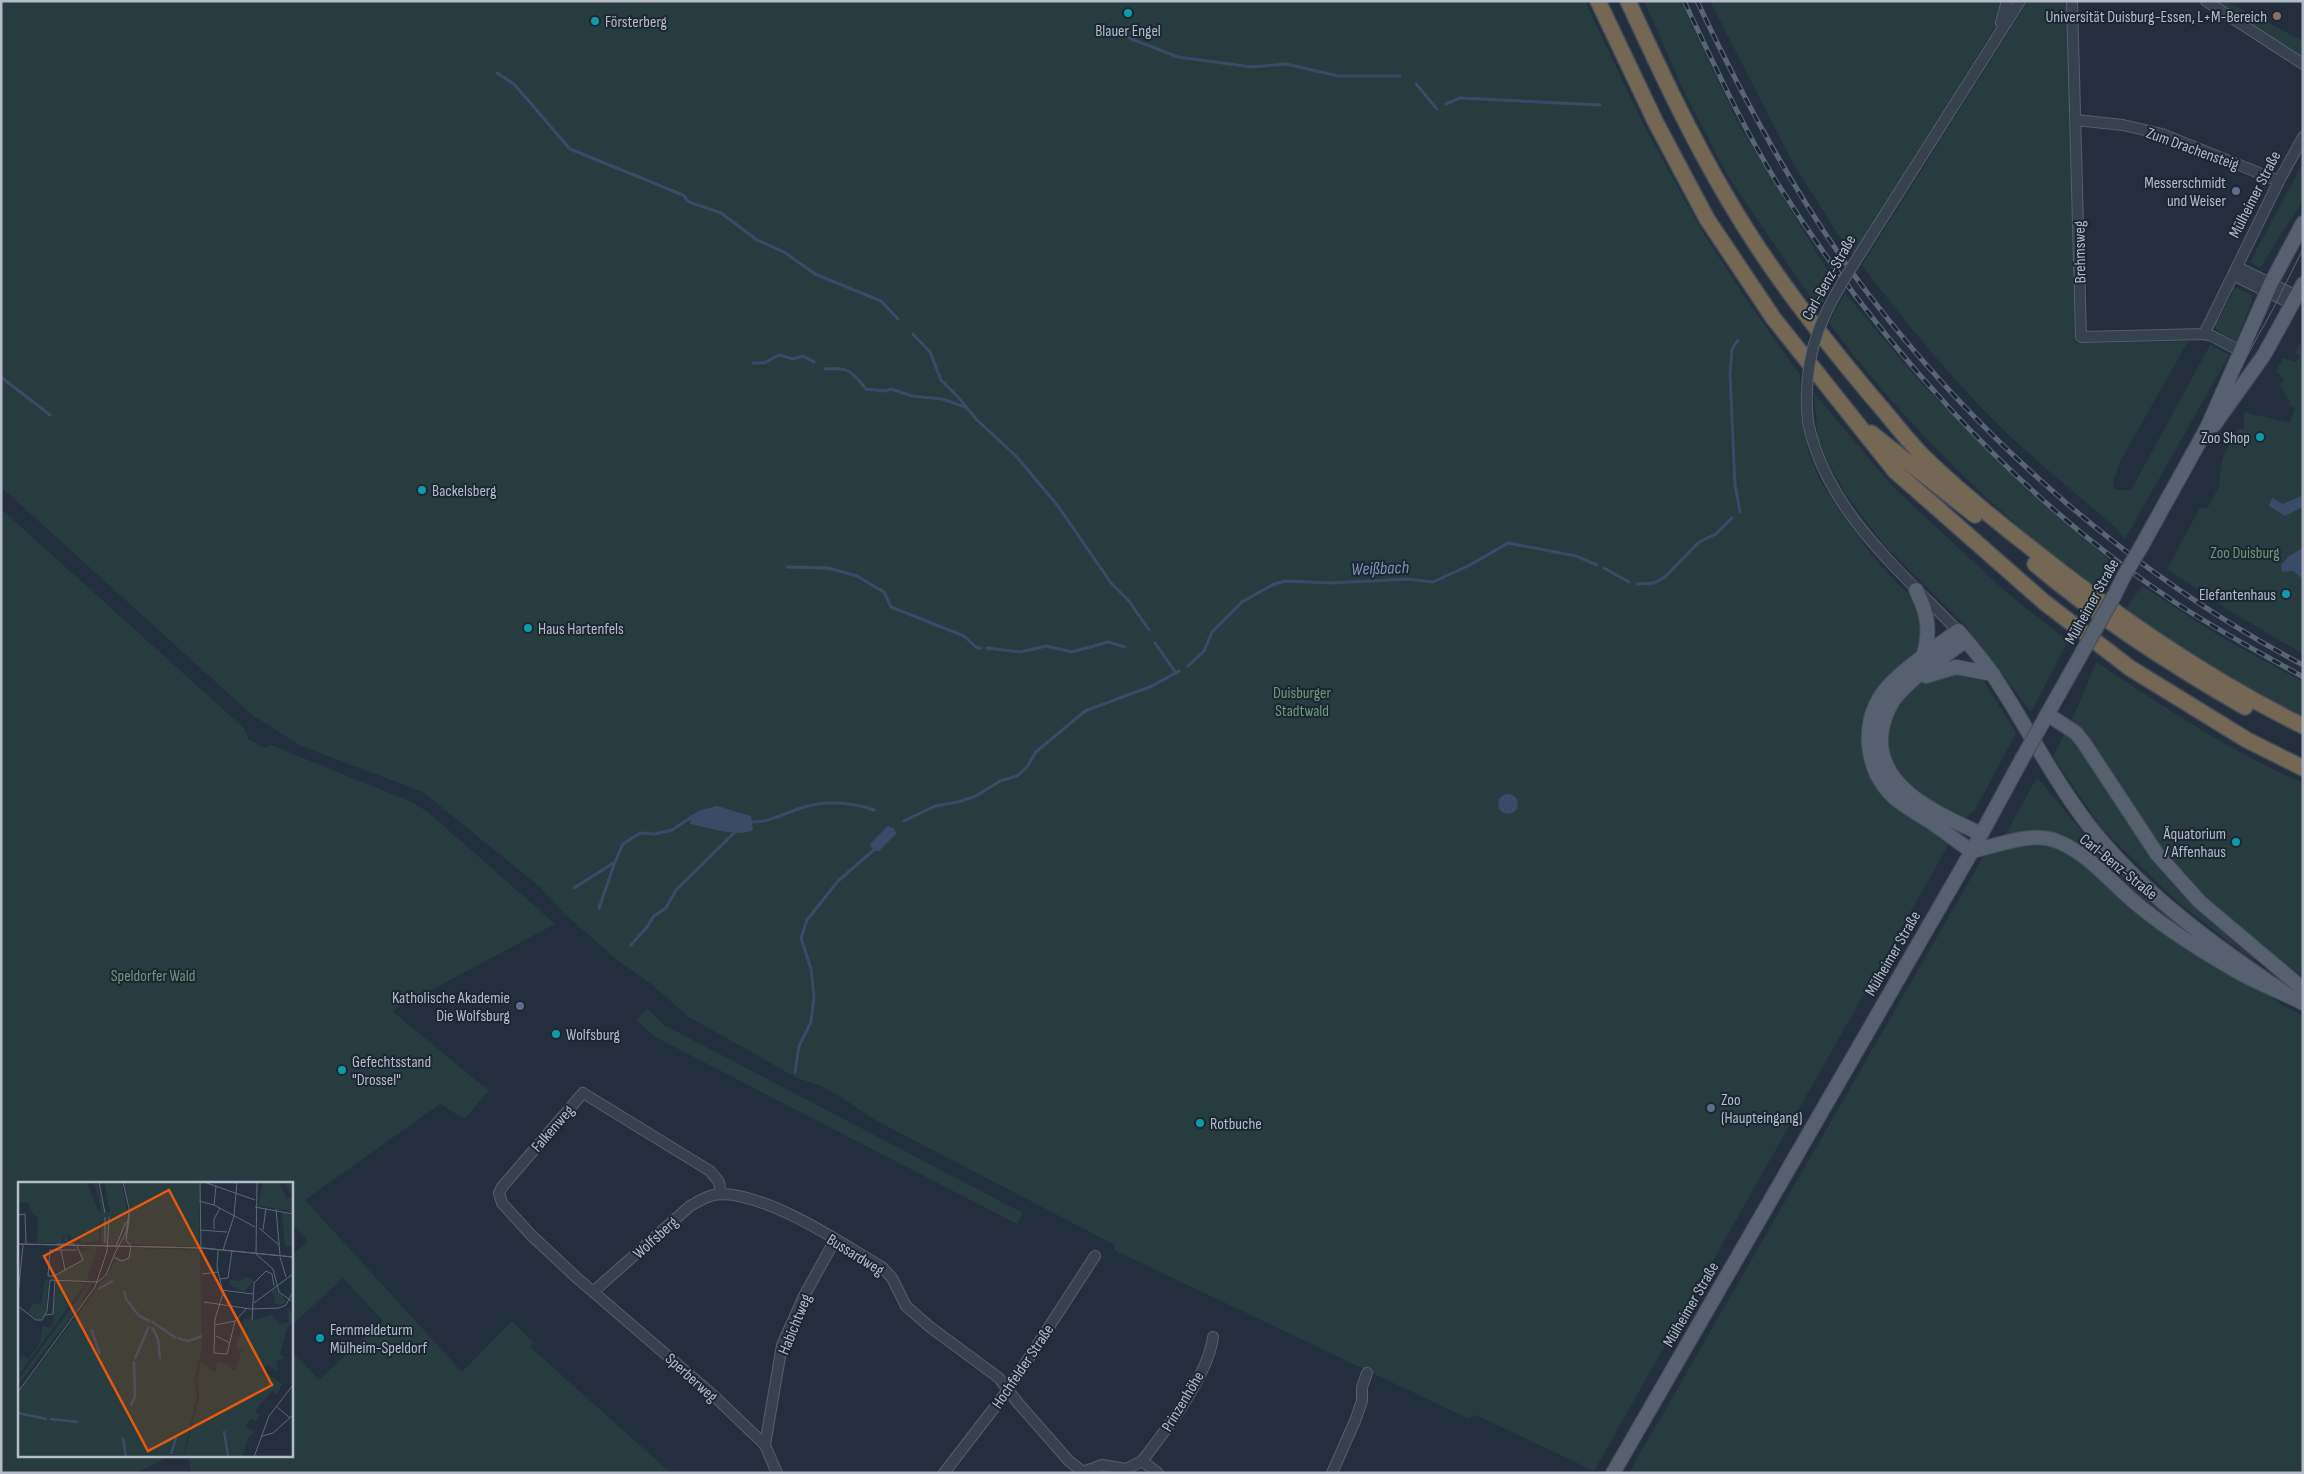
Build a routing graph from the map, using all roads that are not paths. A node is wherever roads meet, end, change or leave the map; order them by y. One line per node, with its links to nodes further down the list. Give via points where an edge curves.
1 (1598, 1): 18 (highway, via 1656,123 1707,218 1774,319)
2 (1628, 1): 26 (highway, via 1729,201 1794,299 1843,363 1925,458 2073,582 2154,639 2265,707)
3 (2007, 1): 7 (street, Carl-Benz-Straße)
4 (2020, 1): 7 (street, Carl-Benz-Straße)
5 (2072, 1): 9 (street, Brehmsweg)
6 (2206, 1): 8 (street)
7 (1992, 42): 20 (street, Carl-Benz-Straße, bridge, via 1840,284 1816,332 1808,369 1808,422 1818,457 1836,493 1882,554)
8 (2303, 64)
9 (2076, 120): 11 (street, Zum Drachensteig, via 2162,134); 16 (street, Brehmsweg, via 2081,337)
10 (2303, 137): 11 (street, Mülheimer Straße)
11 (2279, 181): 13 (street, Mülheimer Straße)
12 (2303, 223): 14 (main road, Mülheimer Straße)
13 (2235, 271): 14 (street, Mülheimer Straße); 16 (street, Mülheimer Straße)
14 (2269, 288): 15 (street, Mülheimer Straße); 17 (main road, Mülheimer Straße)
15 (2297, 295): 19 (main road, Mülheimer Straße, via 2252,374)
16 (2204, 334): 17 (street, Brehmsweg)
17 (2242, 352): 19 (main road, Mülheimer Straße)
18 (1850, 417): 27 (highway, via 2067,591 2186,673); 28 (highway, via 1895,472 2044,602 2130,668 2246,740)
19 (2197, 448): 25 (main road, Mülheimer Straße, bridge)
20 (1916, 590): 21 (street, Carl-Benz-Straße); 22 (main road, via 1929,628)
21 (1962, 635): 22 (main road); 23 (main road, Carl-Benz-Straße); 24 (main road)
22 (1922, 657): 30 (main road, via 1889,687 1876,704 1869,729 1870,753 1877,774 1896,799)
23 (1992, 674): 24 (main road, via 1956,668); 31 (main road, Carl-Benz-Straße, via 2060,784 2128,871 2180,919 2230,956)
24 (1912, 682): 29 (main road, via 1893,701 1884,719 1881,742 1888,768 1911,795)
25 (2045, 718): 29 (main road, Mülheimer Straße, bridge); 31 (main road, via 2076,733 2157,854 2200,902)
26 (2303, 726)
27 (2303, 737)
28 (2303, 768)
29 (1981, 834): 30 (main road, Mülheimer Straße)
30 (1972, 851): 31 (main road, Carl-Benz-Straße, via 2031,839 2052,839 2084,857 2151,915 2229,967); 47 (main road, Mülheimer Straße)
31 (2299, 996)
32 (721, 1194): 33 (street, Bussardweg, via 765,1204); 35 (street, Wolfsberg, via 708,1196 690,1206); 35 (street, Falkenweg, via 710,1171 583,1093 499,1193 502,1203 531,1235)
33 (835, 1240): 38 (street, Bussardweg, via 882,1267 892,1278 906,1306 917,1317 999,1378); 39 (street, Habichtweg, via 782,1345)
34 (1095, 1256): 38 (street, Hochfelder Straße)
35 (594, 1291): 39 (street, Sperberweg)
36 (1213, 1337): 40 (street, Prinzenhöhe, via 1211,1352 1188,1395)
37 (1367, 1373): 46 (street, via 1362,1401)
38 (1008, 1390): 42 (street, via 1070,1462); 44 (street, Hochfelder Straße)
39 (765, 1445): 43 (street, Sperberweg)
40 (1142, 1462): 41 (street); 45 (street)
41 (1126, 1471): 42 (street, via 1102,1465)
42 (1083, 1472)
43 (777, 1473)
44 (944, 1473)
45 (1158, 1473)
46 (1332, 1473)
47 (1613, 1473)

